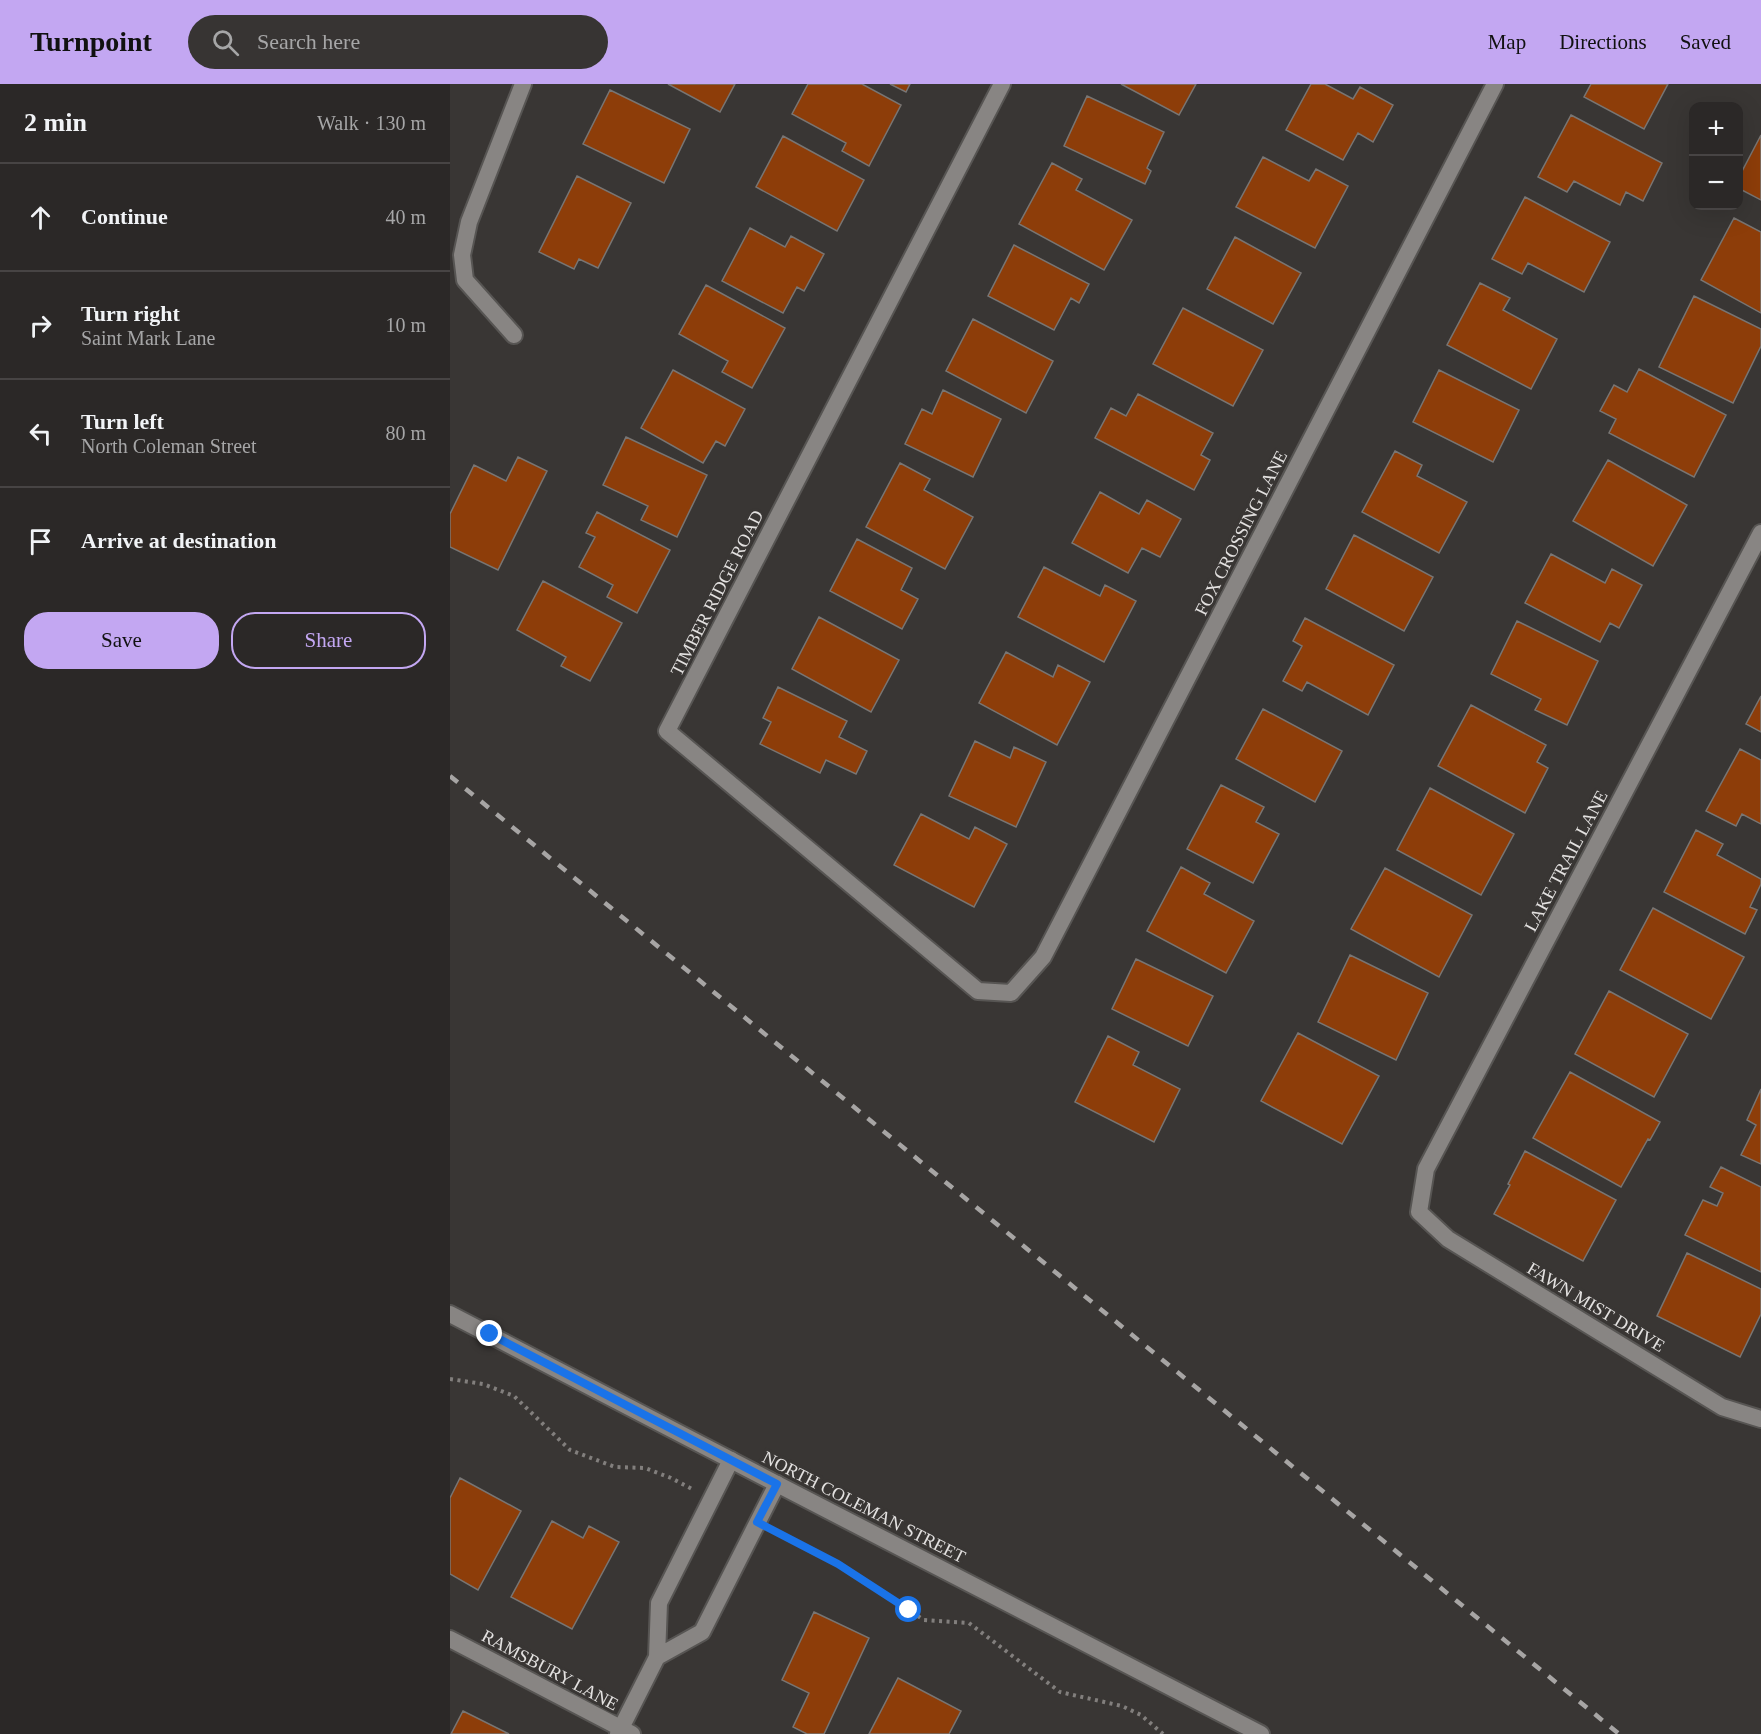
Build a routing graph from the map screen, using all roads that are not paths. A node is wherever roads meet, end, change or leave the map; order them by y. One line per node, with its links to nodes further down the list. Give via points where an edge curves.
1 (523, 84): 4 (street, via 469,222 462,255 465,280)
2 (1002, 84): 6 (street, TIMBER RIDGE ROAD, via 667,731 978,991)
3 (1495, 84): 6 (street, FOX CROSSING LANE, via 1043,957)
4 (514, 335)
5 (1761, 533): 7 (street, LAKE TRAIL LANE, via 1426,1169)
6 (1011, 993)
7 (1419, 1212): 9 (street, FAWN MIST DRIVE, via 1448,1239 1722,1407)
8 (450, 1314): 10 (street, NORTH COLEMAN STREET)
9 (1761, 1419)
10 (731, 1460): 11 (street, NORTH COLEMAN STREET); 13 (street, via 659,1603)
11 (777, 1484): 13 (street, via 702,1632); 15 (street, NORTH COLEMAN STREET)
12 (450, 1639): 14 (street, RAMSBURY LANE)
13 (657, 1658): 14 (street)
14 (624, 1732)
15 (1261, 1734)

